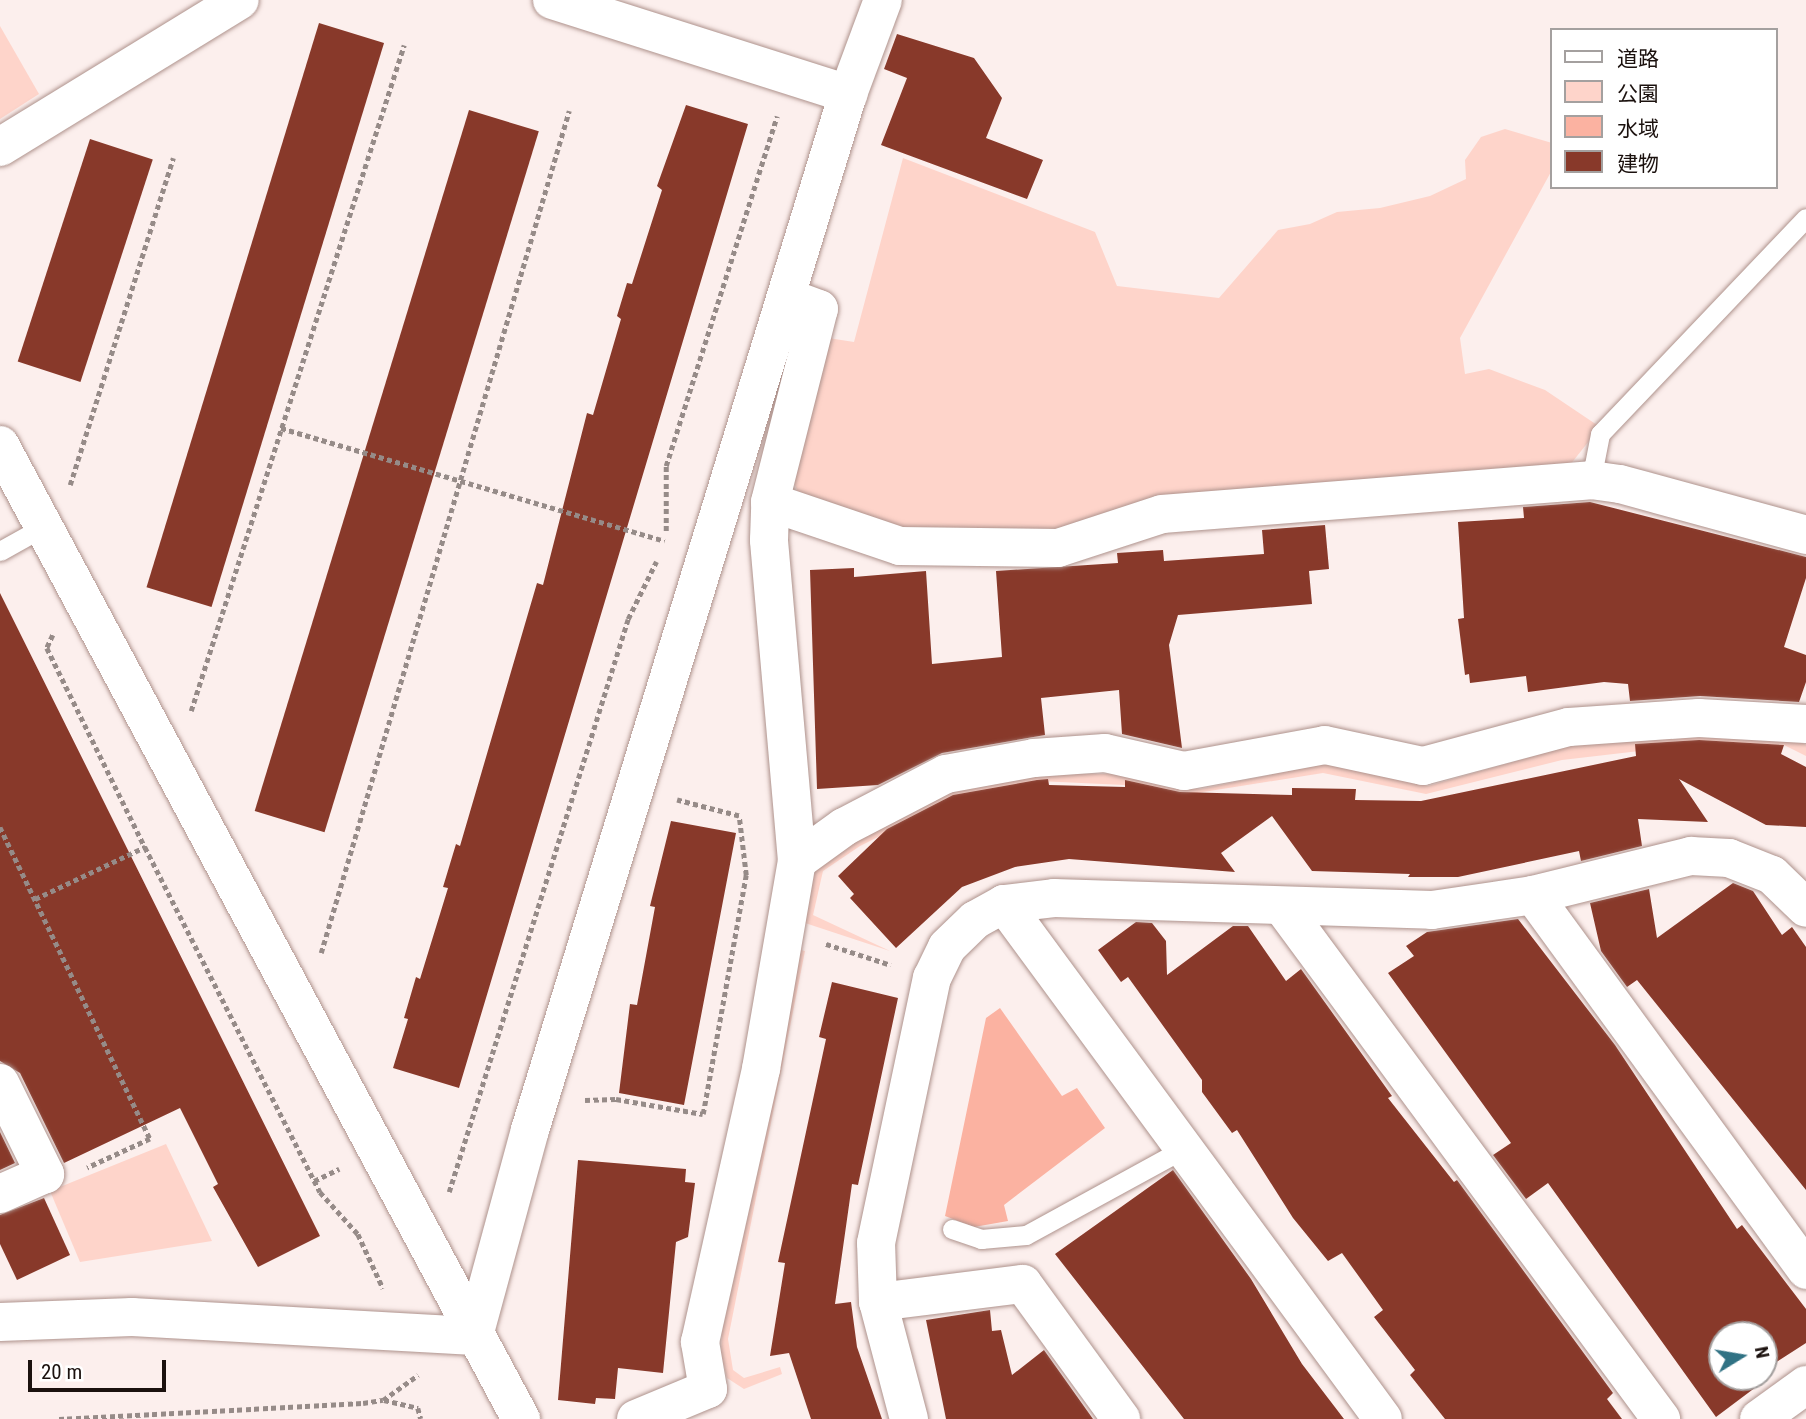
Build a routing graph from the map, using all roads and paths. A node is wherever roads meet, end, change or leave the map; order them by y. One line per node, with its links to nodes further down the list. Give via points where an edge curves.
1 (240, 0): 8 (street)
2 (552, 0): 5 (street)
3 (883, 0): 6 (street)
4 (404, 45): 12 (path)
5 (790, 76): 6 (street); 20 (path, via 666,466)
6 (848, 94): 11 (street)
7 (569, 111): 15 (path)
8 (0, 147)
9 (173, 158): 16 (path)
10 (1806, 218): 14 (lane, via 1600,435)
11 (788, 298): 17 (street, via 819,309); 25 (street)
12 (281, 428): 15 (path); 23 (path)
13 (0, 445): 18 (street)
14 (1591, 480): 17 (street, via 1162,514 1058,548 900,546); 19 (street)
15 (460, 481): 20 (path); 35 (path)
16 (68, 490)
17 (770, 502): 28 (street, via 769,540)
18 (43, 527): 21 (lane); 50 (street, via 429,1240)
19 (1806, 535)
20 (666, 541): 44 (path, via 628,620)
21 (0, 551)
22 (50, 626): 27 (path, via 54,636 47,648)
23 (190, 716)
24 (1806, 724): 28 (street, via 1699,718 1569,727 1423,766 1325,745 1184,771 1105,753 1034,758 946,774 844,827)
25 (635, 789): 38 (street); 38 (path, via 739,817 746,875 703,1114 616,1099)
26 (0, 827): 30 (path)
27 (145, 846): 30 (path); 42 (path)
28 (797, 861): 34 (street)
29 (1532, 895): 32 (street, via 1432,910); 33 (street, via 1691,856 1729,858 1772,875); 46 (street)
30 (35, 900): 41 (path, via 150,1139 66,1177)
31 (1004, 904): 32 (street, via 1078,898); 36 (street, via 975,919 947,947); 39 (street)
32 (1283, 906): 61 (street)
33 (1806, 908)
34 (784, 930): 36 (path); 57 (street, via 761,1069 700,1342 708,1389)
35 (320, 958)
36 (932, 978): 47 (street, via 876,1243)
37 (0, 1083): 41 (street)
38 (540, 1100): 50 (street)
39 (1185, 1148): 45 (lane, via 1026,1235 981,1240); 60 (street)
40 (345, 1166): 42 (path)
41 (45, 1174): 43 (street)
42 (314, 1181): 49 (path, via 358,1234)
43 (0, 1194)
44 (448, 1195)
45 (952, 1229)
46 (1806, 1270)
47 (878, 1302): 58 (street); 59 (street, via 1023,1284)
48 (0, 1322): 49 (street, via 132,1317)
49 (404, 1332): 50 (street)
50 (474, 1336): 56 (street)
51 (423, 1367): 53 (path, via 414,1381)
52 (1806, 1385): 62 (street)
53 (383, 1400): 54 (path); 55 (path, via 418,1408)
54 (60, 1419)
55 (421, 1419)
56 (521, 1419)
57 (636, 1419)
58 (909, 1419)
59 (1121, 1419)
60 (1383, 1419)
61 (1661, 1419)
62 (1759, 1419)

